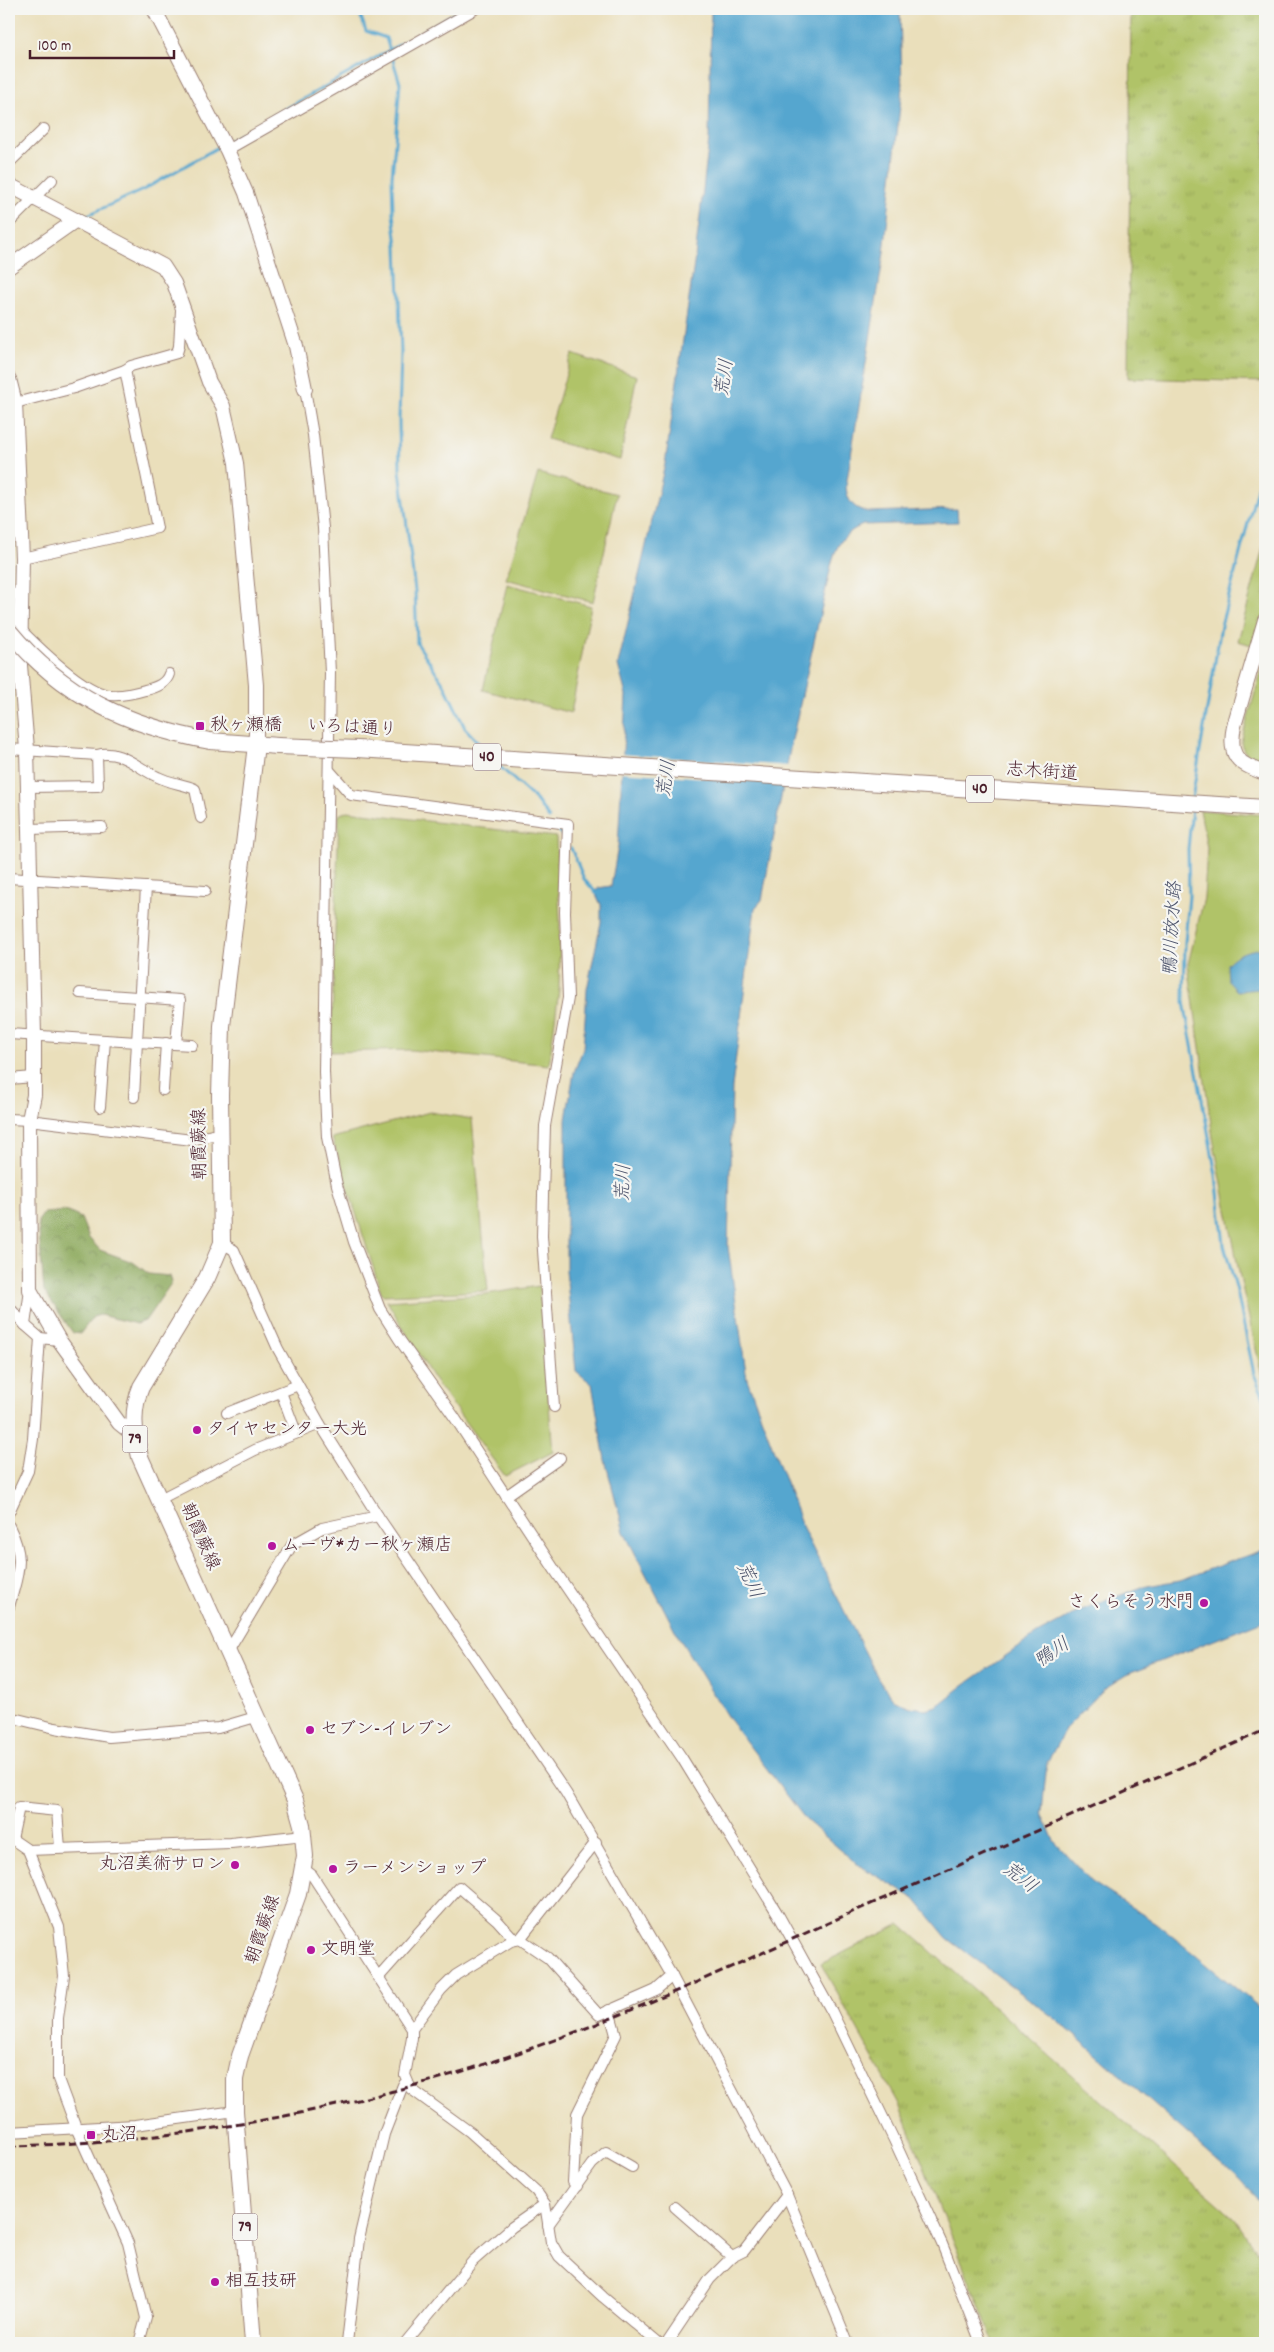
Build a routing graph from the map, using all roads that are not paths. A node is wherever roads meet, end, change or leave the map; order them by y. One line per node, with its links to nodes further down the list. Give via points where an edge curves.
1 (154, 9): 4 (street)
2 (475, 9): 4 (street)
3 (44, 129): 5 (street)
4 (225, 147): 15 (street, via 246,193 296,346)
5 (9, 163)
6 (52, 180): 8 (street)
7 (9, 185): 8 (street)
8 (35, 199): 9 (street); 10 (street)
9 (76, 220): 11 (street); 12 (street, via 163,266 174,283)
10 (9, 223)
11 (9, 267)
12 (182, 306): 13 (street, via 177,353); 24 (street, via 209,382 223,406 236,463 256,685)
13 (124, 370): 16 (street, via 74,388); 17 (street, via 156,528)
14 (9, 379): 16 (street)
15 (305, 390): 28 (street, via 313,435 326,574)
16 (12, 404): 17 (street)
17 (22, 558): 18 (street)
18 (15, 594): 20 (street)
19 (1265, 620): 30 (street, via 1232,742 1235,756 1241,763)
20 (15, 631): 22 (street); 23 (street, via 77,679 110,696 159,686); 24 (main road, いろは通り / 40, bridge, via 54,676 90,701 117,714 180,735)
21 (9, 650): 22 (street)
22 (20, 665): 26 (street)
23 (170, 674)
24 (256, 745): 29 (main road, いろは通り / 40, bridge); 55 (main road, 朝霞蕨線 / 79, via 224,1009)
25 (9, 749): 26 (street)
26 (27, 749): 27 (street); 31 (street)
27 (98, 754): 31 (street, via 98,786); 33 (street, via 119,755 159,778 195,789)
28 (329, 770): 64 (street, via 351,795 568,824 565,912 568,998 546,1126 543,1203 544,1269); 70 (street, via 324,1072 328,1137 337,1185 354,1242 380,1309)
29 (696, 771): 32 (main road, 志木街道 / 40)
30 (1265, 773)
31 (28, 787): 35 (street)
32 (1265, 808)
33 (201, 818)
34 (102, 827): 35 (street)
35 (29, 828): 37 (street)
36 (9, 878): 37 (street)
37 (31, 880): 38 (street); 43 (street)
38 (146, 887): 39 (street); 41 (street)
39 (205, 891)
40 (80, 993): 41 (street)
41 (140, 997): 45 (street); 46 (street, via 180,1000)
42 (9, 1034): 43 (street)
43 (34, 1036): 44 (street); 48 (street)
44 (105, 1040): 45 (street); 52 (street)
45 (137, 1042): 46 (street); 51 (street)
46 (171, 1044): 47 (street); 50 (street)
47 (192, 1045)
48 (34, 1077): 49 (street); 54 (street)
49 (9, 1079)
50 (163, 1090)
51 (134, 1097)
52 (100, 1107)
53 (9, 1119): 54 (street)
54 (29, 1120): 55 (street, via 192,1140); 57 (street)
55 (222, 1135): 56 (main road, 朝霞蕨線 / 79)
56 (222, 1243): 62 (street, via 234,1250 278,1349); 68 (main road, 朝霞蕨線 / 79, via 207,1278 141,1387 134,1410)
57 (30, 1290): 59 (street); 61 (street)
58 (9, 1306): 59 (street)
59 (25, 1325): 60 (street)
60 (40, 1338): 61 (street); 72 (street, via 28,1471)
61 (59, 1340): 68 (street, via 119,1423)
62 (298, 1385): 63 (street); 66 (street)
63 (281, 1392): 65 (street); 67 (street)
64 (554, 1407)
65 (227, 1413)
66 (320, 1424): 67 (street); 73 (street)
67 (296, 1432): 71 (street)
68 (134, 1435): 71 (main road, 朝霞蕨線 / 79, via 140,1457)
69 (560, 1458): 70 (street)
70 (506, 1496): 108 (street, via 682,1758 807,1966 926,2208)
71 (160, 1499): 76 (main road, 朝霞蕨線 / 79)
72 (9, 1512)
73 (378, 1516): 76 (street, via 322,1528 292,1545); 81 (street)
74 (9, 1526): 75 (street, via 20,1556)
75 (9, 1606)
76 (229, 1650): 77 (main road, 朝霞蕨線 / 79)
77 (259, 1716): 78 (street, via 218,1728 109,1737); 79 (main road, 朝霞蕨線 / 79, via 295,1800)
78 (9, 1717)
79 (304, 1835): 82 (street, via 231,1842); 84 (main road, 朝霞蕨線 / 79)
80 (10, 1838): 82 (street, via 19,1807 57,1811); 83 (street)
81 (596, 1842): 85 (street); 86 (street)
82 (60, 1848): 83 (street)
83 (28, 1850): 92 (street, via 59,1927 64,1976 58,2018 58,2079)
84 (304, 1869): 87 (street, via 312,1875); 91 (main road, 朝霞蕨線 / 79, via 240,2056)
85 (517, 1939): 87 (street, via 459,1887); 88 (street, via 548,1958 599,2015); 89 (street, via 456,1975)
86 (672, 1976): 88 (street, via 656,1990); 96 (street)
87 (378, 1978): 89 (street)
88 (609, 2010): 95 (street, via 616,2035 577,2114 573,2182)
89 (412, 2029): 90 (street, via 405,2075)
90 (407, 2082): 97 (street, via 410,2089 470,2132 523,2178); 104 (street, via 384,2134 360,2239)
91 (235, 2111): 92 (street); 103 (main road, 朝霞蕨線 / 79)
92 (78, 2130): 93 (street); 102 (street, via 128,2243 146,2318)
93 (9, 2132)
94 (632, 2167): 95 (street, via 606,2152 592,2164)
95 (577, 2186): 99 (street)
96 (787, 2196): 100 (street, via 744,2251); 107 (street)
97 (545, 2204): 99 (street); 105 (street, via 473,2261)
98 (675, 2207): 100 (street)
99 (548, 2225): 106 (street, via 551,2242 559,2256)
100 (732, 2258): 101 (street, via 710,2279)
101 (670, 2342)
102 (139, 2343)
103 (253, 2343)
104 (347, 2343)
105 (405, 2343)
106 (658, 2343)
107 (848, 2343)
108 (981, 2343)

